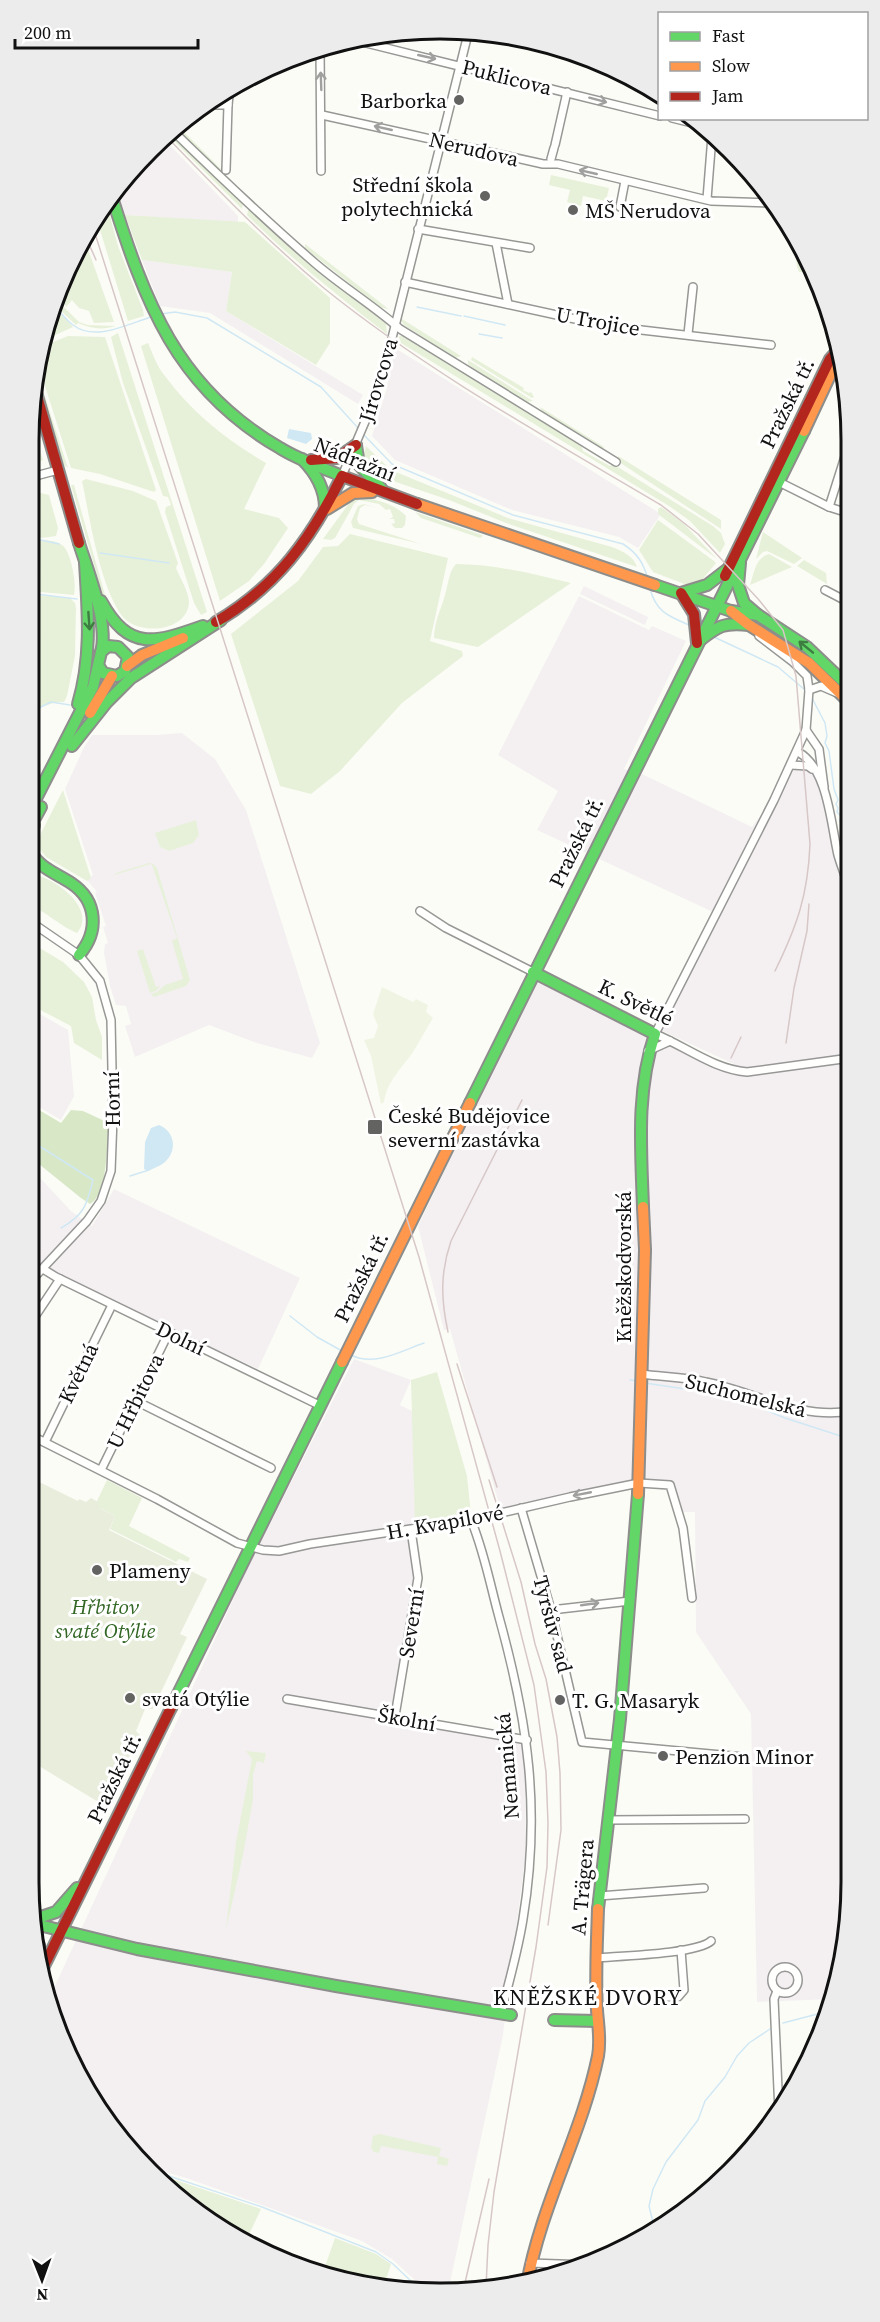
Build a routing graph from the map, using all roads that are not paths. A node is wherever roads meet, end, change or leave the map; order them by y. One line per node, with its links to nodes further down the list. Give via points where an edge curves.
1 (466, 40): 4 (street, Jírovcova)
2 (374, 45): 4 (street, Puklicova, one-way to 4)
3 (320, 57): 9 (street, one-way to 3)
4 (460, 66): 5 (street, Puklicova); 12 (street, Jírovcova)
5 (567, 92): 10 (street, Puklicova, one-way to 10); 14 (street)
6 (229, 100): 8 (street)
7 (220, 105): 8 (street)
8 (228, 105): 15 (street)
9 (322, 115): 12 (street, Nerudova, one-way to 9); 16 (street)
10 (658, 115)
11 (179, 137): 28 (street, via 316,264)
12 (440, 141): 17 (street, Nerudova, one-way to 12); 22 (street, Jírovcova)
13 (711, 145): 18 (street)
14 (551, 159)
15 (226, 170)
16 (321, 171)
17 (625, 181): 18 (street, Nerudova); 21 (street)
18 (706, 199): 19 (street, Nerudova)
19 (763, 203)
20 (115, 206): 35 (main road, Nádražní, via 134,269 173,349 214,400 260,435)
21 (620, 207)
22 (418, 229): 23 (street); 25 (street, Jírovcova)
23 (496, 243): 24 (street); 27 (street)
24 (530, 248)
25 (405, 282): 27 (street); 28 (street, Jírovcova)
26 (693, 287): 29 (street)
27 (508, 304): 29 (street, U Trojice, via 607,326)
28 (395, 324): 34 (street, Jírovcova, via 382,375); 36 (street)
29 (688, 334): 30 (street, U Trojice)
30 (771, 345)
31 (832, 357): 48 (main road, Pražská tř.)
32 (834, 369): 41 (main road, Pražská tř.)
33 (40, 408): 38 (main road)
34 (356, 446): 35 (main road, via 331,459); 40 (street, Jírovcova); 42 (main road, via 361,469)
35 (302, 459): 40 (main road, Nádražní); 44 (main road, via 321,483)
36 (616, 462)
37 (841, 469): 43 (street)
38 (58, 470): 39 (street); 46 (main road)
39 (39, 475)
40 (342, 476): 42 (main road, Nádražní); 44 (main road)
41 (779, 482): 43 (street); 47 (main road, Pražská tř.)
42 (388, 494): 44 (main road, via 354,492); 50 (main road, Nádražní)
43 (829, 507): 45 (street)
44 (325, 511): 55 (main road, via 306,541 260,592)
45 (841, 511)
46 (85, 563): 55 (main road, via 112,621 134,638 167,638); 57 (main road); 70 (main road, one-way to 70, via 87,665)
47 (740, 563): 52 (main road, Pražská tř.); 54 (main road, via 739,592 744,603)
48 (729, 568): 50 (main road, via 707,585); 52 (main road, Pražská tř.)
49 (825, 590): 51 (street)
50 (681, 593): 52 (main road, Nádražní); 58 (main road)
51 (841, 598)
52 (716, 605): 53 (main road, Nádražní); 58 (main road, Pražská tř.)
53 (731, 611): 54 (main road); 56 (main road)
54 (758, 615): 65 (main road, one-way to 54, via 807,647)
55 (221, 620): 59 (main road); 70 (main road, via 129,680)
56 (749, 625): 58 (main road, via 728,622); 66 (street, via 801,669 807,676); 67 (main road, via 809,663)
57 (103, 626): 60 (main road); 61 (main road)
58 (701, 634): 83 (main road, Pražská tř.)
59 (168, 644): 60 (main road, via 136,651); 63 (main road)
60 (120, 648): 61 (main road, via 108,646); 63 (main road, via 128,657)
61 (101, 652): 62 (main road)
62 (98, 665): 64 (main road, via 103,673); 70 (main road, via 96,682)
63 (127, 666): 64 (main road, via 121,674)
64 (112, 676): 70 (main road)
65 (841, 688)
66 (809, 690): 68 (street, via 821,686); 69 (street, Kněžskodvorská)
67 (841, 690)
68 (841, 692)
69 (806, 730): 71 (street, Kněžskodvorská); 74 (street, via 819,749)
70 (68, 746): 75 (main road)
71 (798, 752): 72 (street, Kněžskodvorská); 73 (street, via 806,756)
72 (792, 765): 73 (street, via 808,766); 84 (street, Kněžskodvorská)
73 (815, 771): 74 (street)
74 (825, 792): 77 (street)
75 (39, 802)
76 (39, 861): 79 (main road)
77 (841, 862)
78 (39, 865): 79 (main road)
79 (44, 866): 82 (main road, via 83,891 92,906 95,926 89,944)
80 (420, 911): 83 (street, K. Světlé)
81 (39, 928): 82 (street, Horní)
82 (79, 955): 88 (street, Horní, via 100,981 111,1020 111,1171 94,1213)
83 (533, 972): 84 (main road, K. Světlé); 96 (main road, Pražská tř.)
84 (654, 1034): 85 (street, K. Světlé); 86 (main road, Kněžskodvorská)
85 (670, 1041): 86 (street); 87 (street, K. Světlé, via 736,1071)
86 (648, 1052): 94 (main road, Kněžskodvorská, via 640,1122 645,1250)
87 (841, 1059)
88 (43, 1269): 89 (street, Horní); 90 (street, Dolní)
89 (39, 1273)
90 (60, 1279): 91 (street, Dolní); 92 (street)
91 (112, 1305): 93 (street, Dolní); 99 (street, Květná)
92 (39, 1310)
93 (169, 1332): 95 (street, U Hřbitova); 96 (street, Dolní)
94 (641, 1380): 97 (street, Suchomelská, via 706,1382 771,1402 829,1414); 102 (main road, Kněžskodvorská)
95 (136, 1401): 100 (street); 101 (street, U Hřbitova)
96 (320, 1405): 106 (main road, Pražská tř.)
97 (841, 1412)
98 (39, 1439): 99 (street)
99 (45, 1442): 101 (street)
100 (271, 1468)
101 (101, 1470): 106 (street, via 237,1544)
102 (639, 1483): 103 (street, H. Kvapilové, one-way to 103); 107 (street, H. Kvapilové, via 670,1485 683,1528); 108 (main road, A. Trägera)
103 (521, 1508): 104 (street, H. Kvapilové); 109 (street, Tyršův sad)
104 (471, 1520): 105 (street, H. Kvapilové); 112 (street, Nemanická, via 510,1657)
105 (411, 1530): 106 (street, H. Kvapilové, via 279,1551); 111 (street, Severní, via 418,1578)
106 (250, 1546): 117 (main road, Pražská tř.)
107 (692, 1598)
108 (630, 1601): 109 (street, one-way to 108); 113 (main road, A. Trägera)
109 (551, 1610): 113 (street, Tyršův sad, via 582,1742)
110 (287, 1699): 111 (street, Školní)
111 (396, 1716): 112 (street, Školní)
112 (527, 1740): 129 (street, Nemanická, via 532,1804 529,1871)
113 (617, 1745): 114 (street); 116 (main road, A. Trägera)
114 (743, 1757)
115 (745, 1819): 116 (street)
116 (608, 1820): 119 (main road, A. Trägera)
117 (87, 1876): 120 (main road, via 56,1912); 122 (main road, Pražská tř.)
118 (704, 1888): 119 (street)
119 (599, 1896): 125 (main road, A. Trägera)
120 (41, 1917)
121 (41, 1925): 122 (main road, Nemanická)
122 (61, 1930): 126 (main road, Pražská tř.); 129 (main road, Nemanická, via 155,1953)
123 (711, 1941): 124 (street)
124 (681, 1950): 125 (street); 128 (street, via 684,1990 678,1997)
125 (596, 1958): 131 (main road, A. Trägera)
126 (47, 1960)
127 (777, 1991): 132 (street, via 774,1999)
128 (664, 1997)
129 (506, 2014)
130 (554, 2020): 131 (main road)
131 (597, 2021): 133 (main road, A. Trägera, via 600,2040 596,2064)
132 (778, 2096)
133 (530, 2263): 134 (street); 135 (main road, A. Trägera)
134 (562, 2264)
135 (529, 2273)

